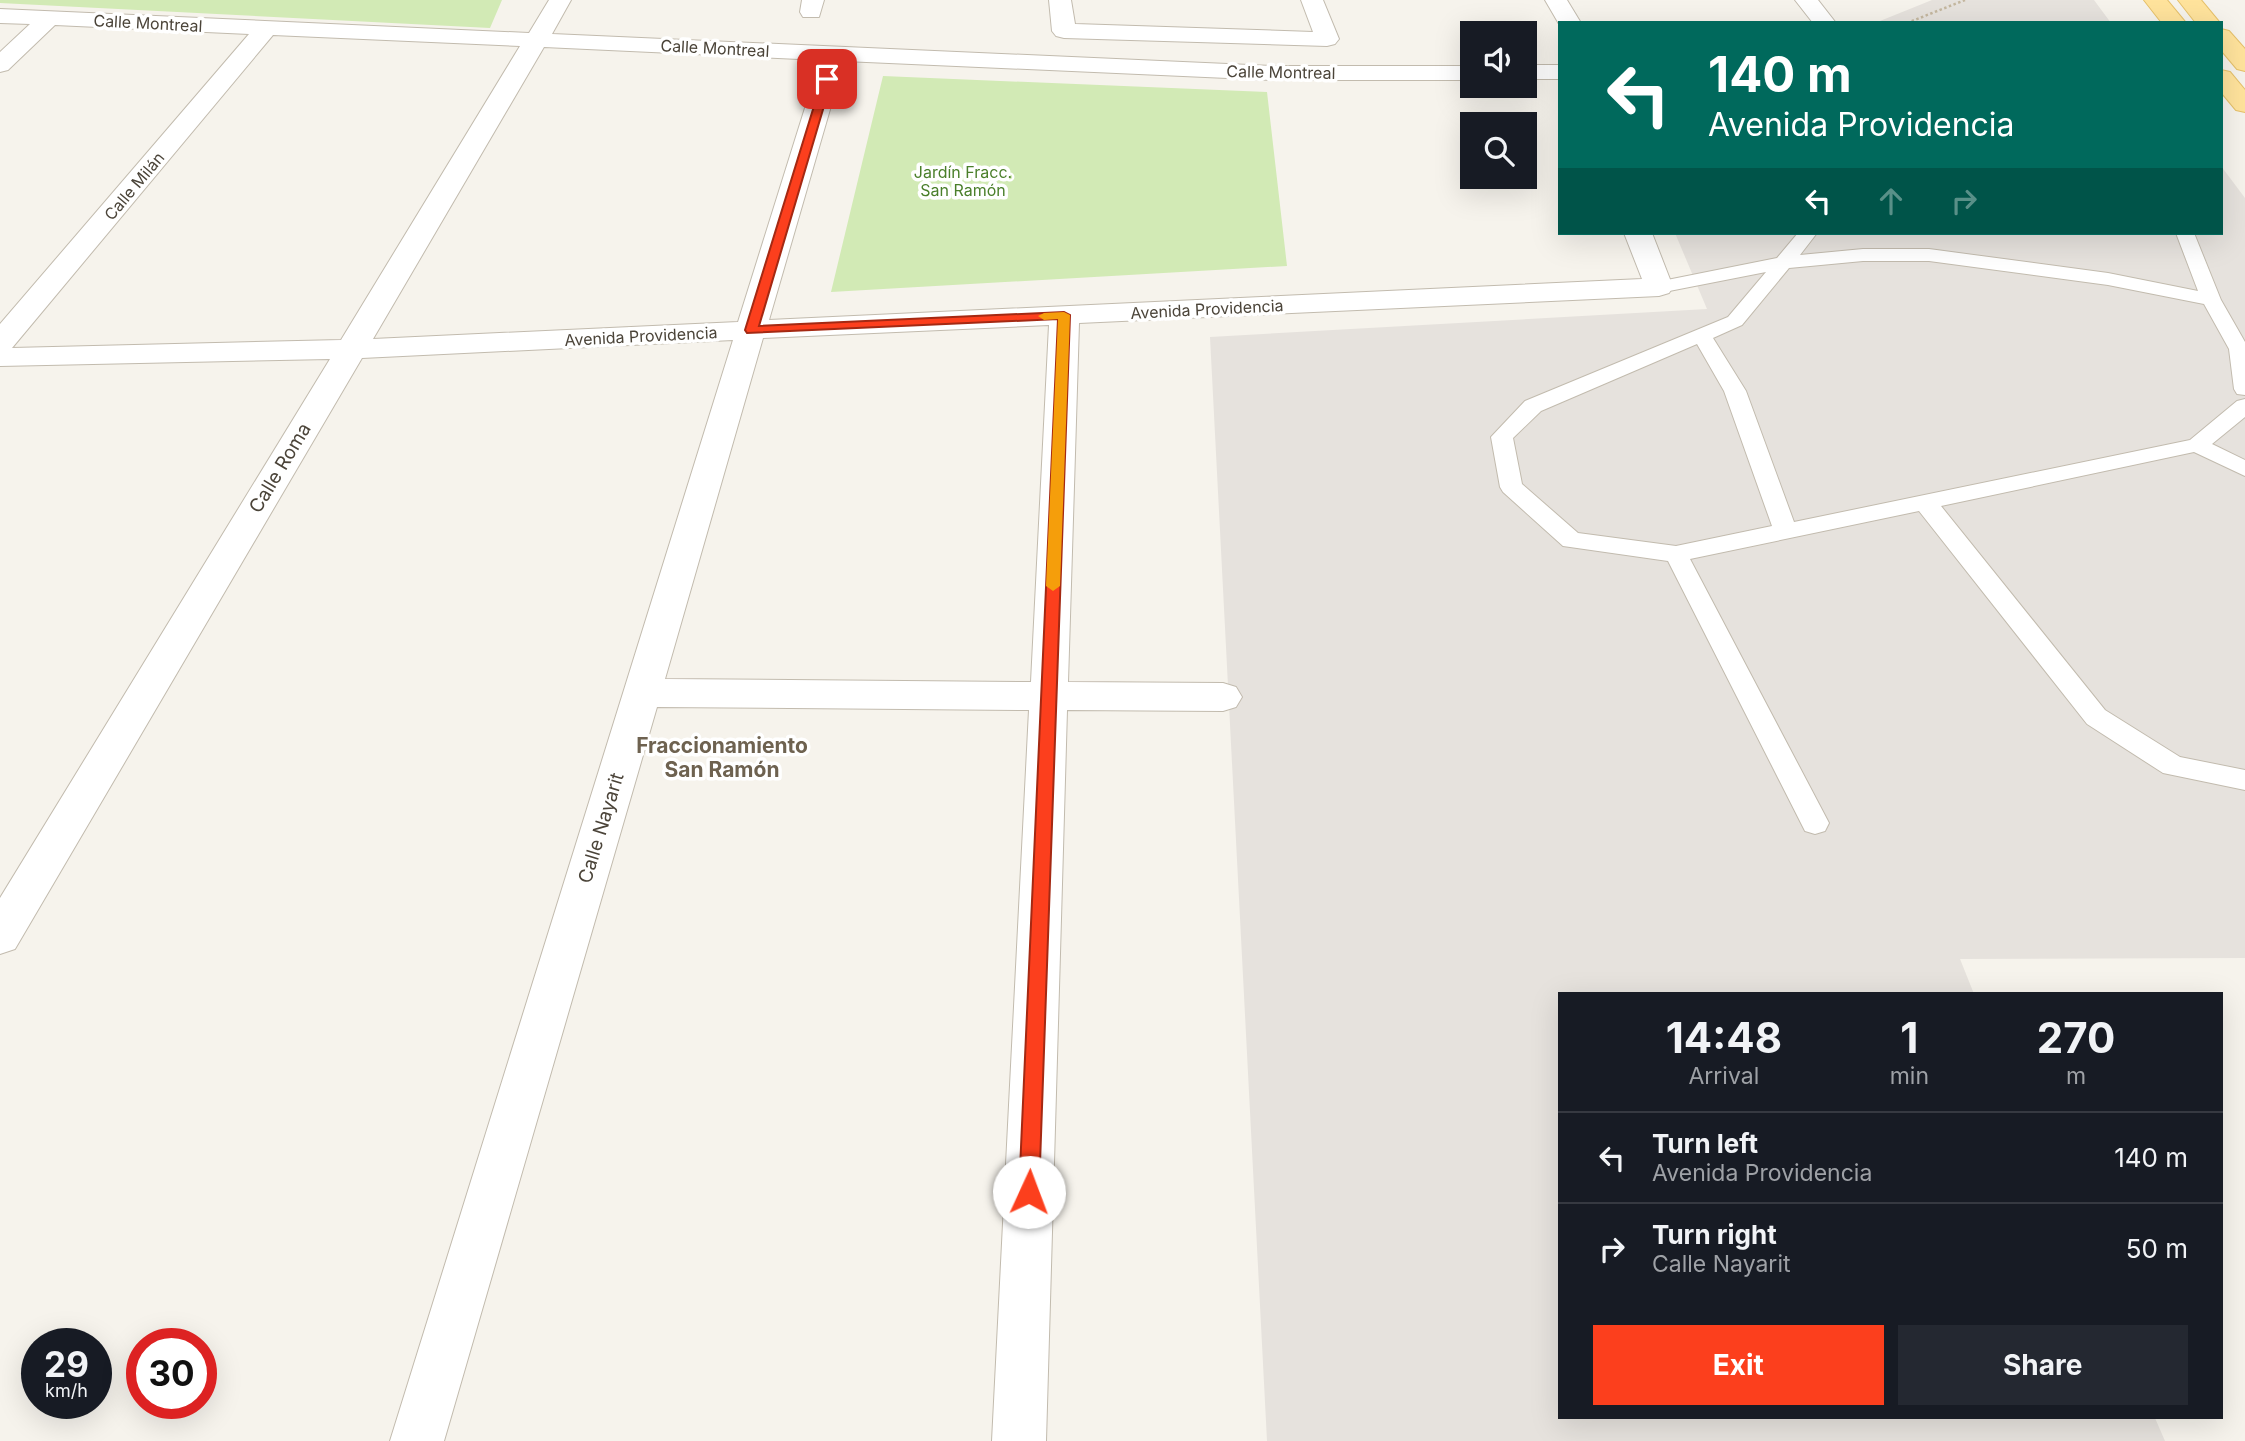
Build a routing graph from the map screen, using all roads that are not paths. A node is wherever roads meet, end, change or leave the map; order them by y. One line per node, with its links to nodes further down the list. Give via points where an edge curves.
1 (560, 0): 16 (street, Calle Roma)
2 (1060, 0): 3 (street, via 1064,31 1327,39)
3 (1312, 0)
4 (1556, 0): 10 (street)
5 (1806, 0): 11 (street)
6 (2155, 0): 12 (main road)
7 (2189, 0): 13 (main road)
8 (0, 16): 9 (street, Calle Montreal)
9 (50, 18): 14 (street, Calle Montreal); 19 (street)
10 (1569, 21)
11 (1823, 21)
12 (2173, 21)
13 (2207, 21)
14 (267, 28): 16 (street, Calle Montreal); 34 (street, Calle Milán)
15 (2223, 38): 18 (main road)
16 (536, 40): 17 (street, Calle Montreal); 35 (street, Calle Roma)
17 (834, 53): 22 (street, Calle Montreal, via 1274,73); 32 (street, Calle Nayarit)
18 (2245, 64)
19 (0, 65)
20 (1537, 72): 21 (street)
21 (1558, 72)
22 (1460, 73)
23 (2223, 78): 24 (main road)
24 (2245, 105)
25 (1639, 235): 29 (street)
26 (1806, 235): 28 (lane)
27 (2186, 235): 30 (lane)
28 (1780, 264): 29 (lane); 30 (lane, via 1863,255 1929,255 2108,279); 33 (lane, via 1735,321)
29 (1659, 287): 31 (street, Avenida Providencia)
30 (2211, 300): 36 (lane)
31 (1064, 315): 32 (street, Avenida Providencia); 46 (street)
32 (751, 330): 35 (street, Avenida Providencia); 45 (street, Calle Nayarit)
33 (1702, 335): 43 (lane, via 1735,391); 44 (lane, via 1533,407 1502,437 1511,487 1571,540)
34 (0, 343)
35 (351, 349): 37 (street, Avenida Providencia); 50 (street, Calle Roma)
36 (2242, 349): 38 (lane)
37 (0, 357)
38 (2245, 389)
39 (2245, 406): 40 (lane)
40 (2197, 445): 41 (lane); 42 (lane)
41 (2245, 469)
42 (1925, 502): 43 (lane); 48 (lane, via 2096,718 2173,766)
43 (1785, 530): 44 (lane)
44 (1676, 554): 49 (lane)
45 (642, 693): 46 (street); 51 (street, Calle Nayarit)
46 (1049, 695): 47 (street); 52 (street)
47 (1223, 697)
48 (2245, 780)
49 (1815, 823)
50 (0, 936)
51 (417, 1441)
52 (1019, 1441)

